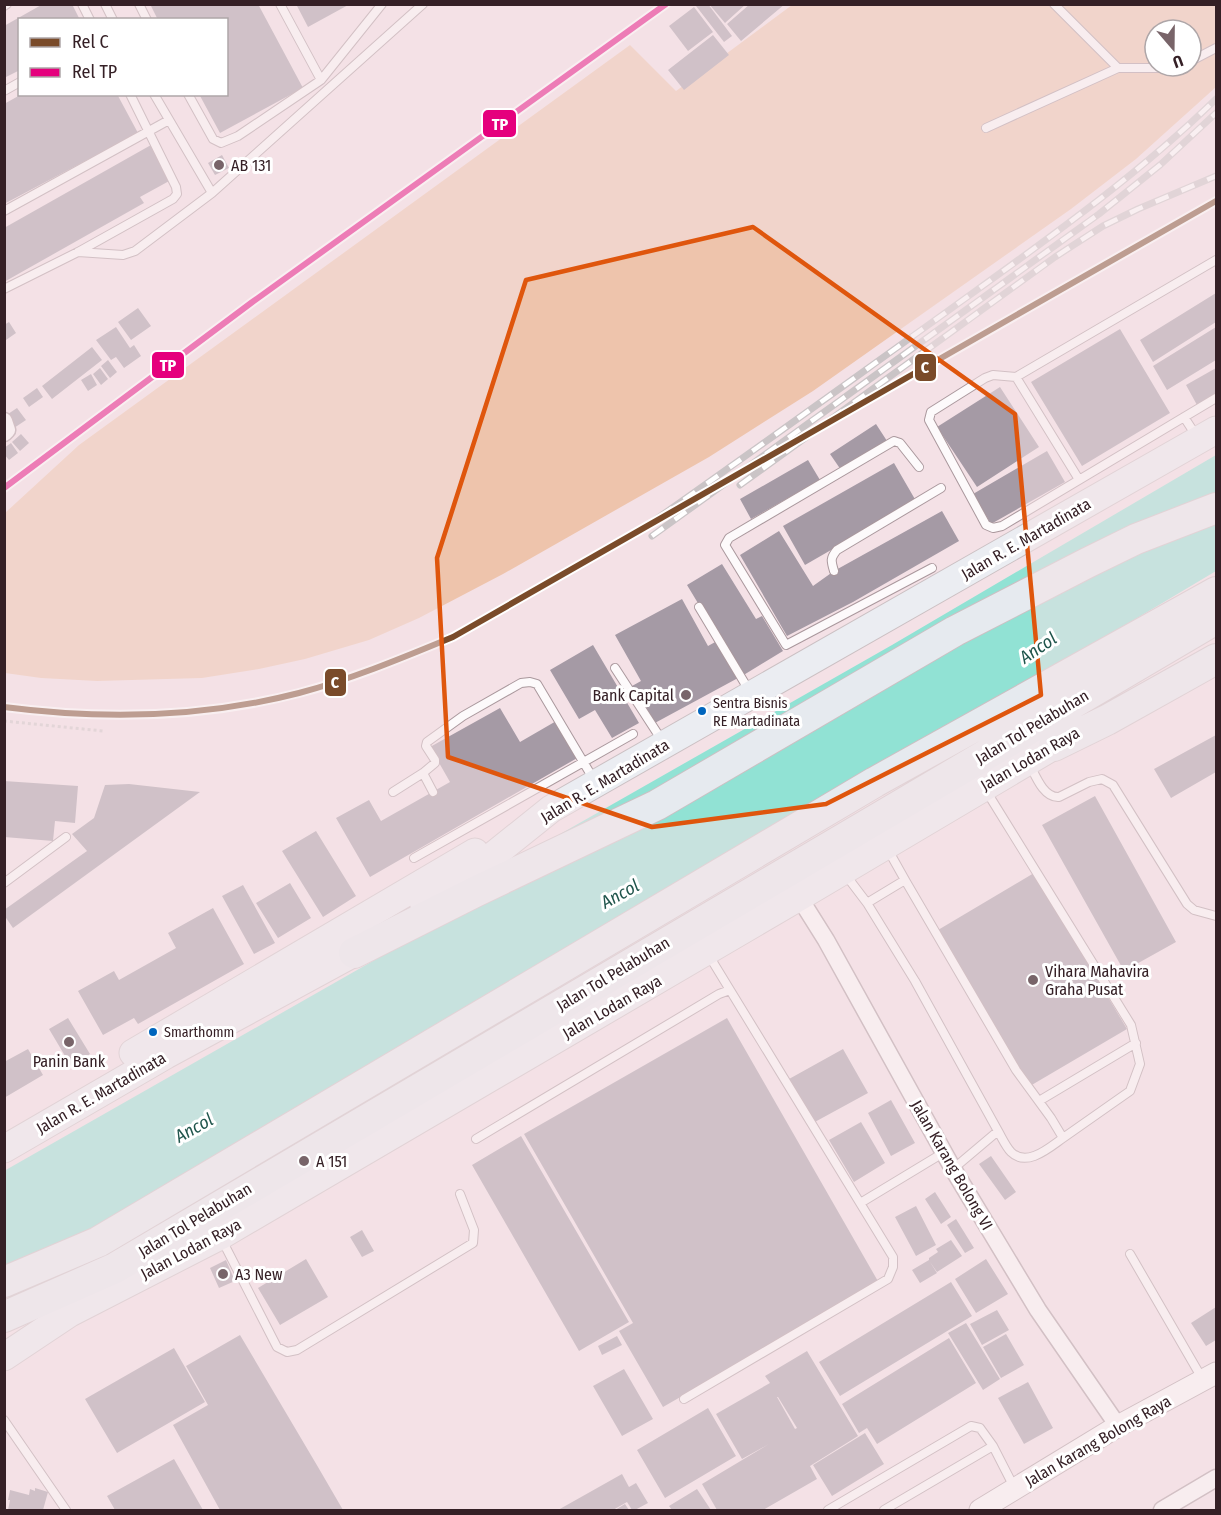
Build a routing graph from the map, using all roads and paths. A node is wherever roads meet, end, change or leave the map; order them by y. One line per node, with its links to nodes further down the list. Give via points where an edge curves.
1 (82, 4): 8 (lane)
2 (105, 4): 9 (lane)
3 (139, 4): 10 (lane)
4 (280, 4): 13 (lane)
5 (382, 4): 13 (lane)
6 (1054, 4): 11 (lane)
7 (417, 6): 22 (lane)
8 (89, 18)
9 (112, 18)
10 (146, 18)
11 (1118, 68): 12 (lane); 20 (lane)
12 (1143, 68)
13 (321, 80): 18 (lane, via 238,136 221,142 213,139)
14 (18, 83): 15 (lane)
15 (4, 91)
16 (131, 96): 21 (lane)
17 (155, 96): 19 (lane)
18 (189, 96)
19 (169, 120): 21 (lane); 22 (lane)
20 (986, 128)
21 (149, 131): 23 (lane); 24 (lane, via 177,194)
22 (212, 193): 24 (lane, via 129,254)
23 (4, 211)
24 (78, 252): 26 (lane)
25 (1216, 260): 27 (lane)
26 (4, 289)
27 (1016, 377): 34 (lane); 34 (lane, via 985,378 931,412 929,420 986,525 1002,526)
28 (1216, 398): 29 (lane)
29 (1184, 417): 32 (lane); 34 (lane)
30 (4, 421): 31 (street)
31 (4, 433)
32 (1208, 434): 40 (highway, Jalan R. E. Martadinata)
33 (919, 467): 40 (lane, via 894,441 729,538 725,545 786,645 856,604)
34 (1078, 478)
35 (941, 488): 38 (lane, via 837,550 831,557)
36 (1216, 508): 70 (highway, via 1136,539 1077,568 955,631 657,805)
37 (932, 568): 40 (lane)
38 (834, 571)
39 (1216, 591): 85 (highway, Jalan Tol Pelabuhan, via 874,782 98,1242)
40 (896, 600): 46 (highway, Jalan R. E. Martadinata)
41 (699, 608): 46 (lane)
42 (1216, 619): 87 (highway, Jalan Tol Pelabuhan, via 115,1268)
43 (1216, 649): 51 (highway, Jalan Lodan Raya)
44 (1216, 659): 51 (highway)
45 (615, 668): 50 (lane)
46 (752, 695): 50 (highway, Jalan R. E. Martadinata)
47 (4, 721): 48 (path)
48 (103, 731)
49 (633, 734): 53 (lane)
50 (664, 745): 53 (highway, Jalan R. E. Martadinata)
51 (1054, 746): 52 (highway, Jalan Lodan Raya)
52 (1027, 760): 55 (highway, Jalan Lodan Raya); 68 (lane, via 1038,781 1054,797 1102,779 1113,785 1187,904)
53 (591, 772): 54 (lane, via 537,684 530,682 521,683 463,716 427,742 435,763); 58 (highway, Jalan R. E. Martadinata); 60 (lane)
54 (423, 773): 56 (lane); 57 (lane)
55 (983, 786): 61 (highway, Jalan Lodan Raya); 72 (lane, via 1131,1024)
56 (393, 792)
57 (434, 792)
58 (551, 809): 60 (highway); 70 (highway, Jalan R. E. Martadinata, via 455,886)
59 (66, 837): 65 (lane)
60 (464, 840): 62 (lane); 74 (highway)
61 (885, 845): 63 (highway, Jalan Lodan Raya); 64 (lane)
62 (414, 858)
63 (842, 870): 66 (highway, Jalan Lodan Raya); 67 (lane)
64 (905, 880): 67 (lane); 73 (lane, via 999,1042)
65 (4, 883)
66 (799, 897): 69 (highway, Jalan Lodan Raya); 79 (street, Jalan Karang Bolong VI)
67 (867, 903): 75 (lane)
68 (1216, 916)
69 (707, 951): 71 (lane); 83 (highway, Jalan Lodan Raya)
70 (354, 953): 78 (highway, Jalan R. E. Martadinata)
71 (730, 990): 77 (lane); 82 (lane)
72 (1136, 1043): 73 (lane); 76 (lane, via 1140,1064 1130,1091)
73 (1039, 1101): 76 (lane)
74 (4, 1128)
75 (998, 1131): 76 (lane, via 1012,1154 1023,1158 1034,1157); 80 (lane)
76 (1064, 1138)
77 (476, 1139)
78 (4, 1149)
79 (943, 1153): 80 (street, Jalan Karang Bolong VI); 82 (lane)
80 (953, 1169): 93 (street, Jalan Karang Bolong VI, via 1038,1310)
81 (460, 1194): 83 (lane, via 474,1230 473,1243 297,1350 287,1352 277,1347)
82 (862, 1202): 91 (lane, via 893,1257 888,1278)
83 (220, 1236): 86 (highway, Jalan Lodan Raya)
84 (1130, 1254): 90 (lane)
85 (4, 1282)
86 (70, 1313): 88 (highway); 89 (highway, Jalan Lodan Raya)
87 (4, 1317)
88 (4, 1339)
89 (4, 1357)
90 (1210, 1377): 93 (street, Jalan Karang Bolong Raya)
91 (684, 1399)
92 (4, 1420): 97 (lane)
93 (1118, 1426): 96 (street, Jalan Karang Bolong Raya)
94 (993, 1446): 96 (lane); 98 (lane, via 980,1428 971,1426); 99 (lane)
95 (1216, 1478): 101 (street)
96 (1015, 1489): 100 (street, Jalan Karang Bolong Raya)
97 (66, 1510)
98 (828, 1510)
99 (884, 1510)
100 (980, 1510)
101 (1164, 1510)

